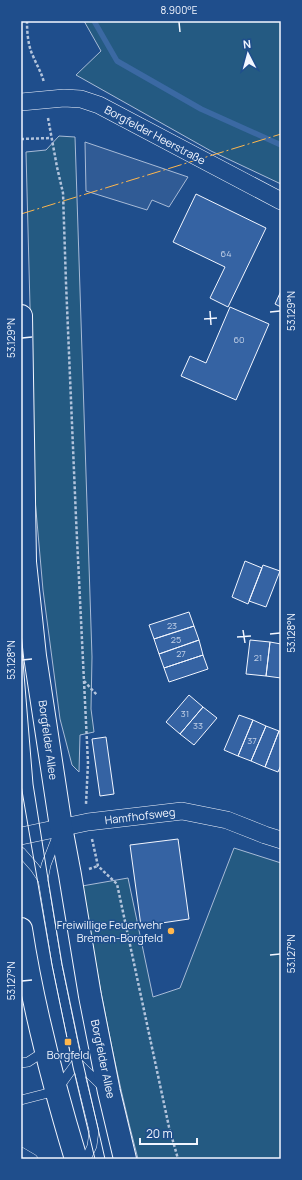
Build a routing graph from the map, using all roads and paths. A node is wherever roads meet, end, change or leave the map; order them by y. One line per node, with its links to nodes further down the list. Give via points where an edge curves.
1 (27, 21): 2 (path, via 32,54 43,74)
2 (46, 99): 3 (street, Borgfelder Heerstraße); 4 (path); 6 (street, Borgfelder Heerstraße, via 81,99 99,105)
3 (21, 102)
4 (51, 138): 5 (path); 8 (path, via 63,193)
5 (21, 139)
6 (281, 201)
7 (21, 316): 11 (main road, Borgfelder Allee, via 24,562 35,656)
8 (84, 681): 9 (path); 10 (path)
9 (97, 695)
10 (88, 822): 11 (street, Hamfhofsweg); 13 (street, Hamfhofsweg, via 182,811 227,820); 28 (path, via 98,866 117,884)
11 (61, 828): 12 (street, Hamfhofsweg); 15 (lane, via 46,865); 21 (main road, Borgfelder Allee)
12 (21, 836)
13 (281, 840)
14 (21, 852): 15 (lane)
15 (43, 880): 18 (lane, via 57,966)
16 (21, 929): 17 (main road)
17 (45, 1051): 19 (lane, via 28,1062); 20 (main road)
18 (77, 1062): 20 (lane); 21 (lane); 26 (lane, via 94,1131 92,1146 87,1157)
19 (21, 1063)
20 (56, 1091): 22 (lane); 25 (main road)
21 (109, 1092): 27 (main road, Borgfelder Allee)
22 (21, 1100)
23 (21, 1152): 24 (lane)
24 (34, 1159)
25 (76, 1159)
26 (82, 1159)
27 (125, 1159)
28 (178, 1159)

